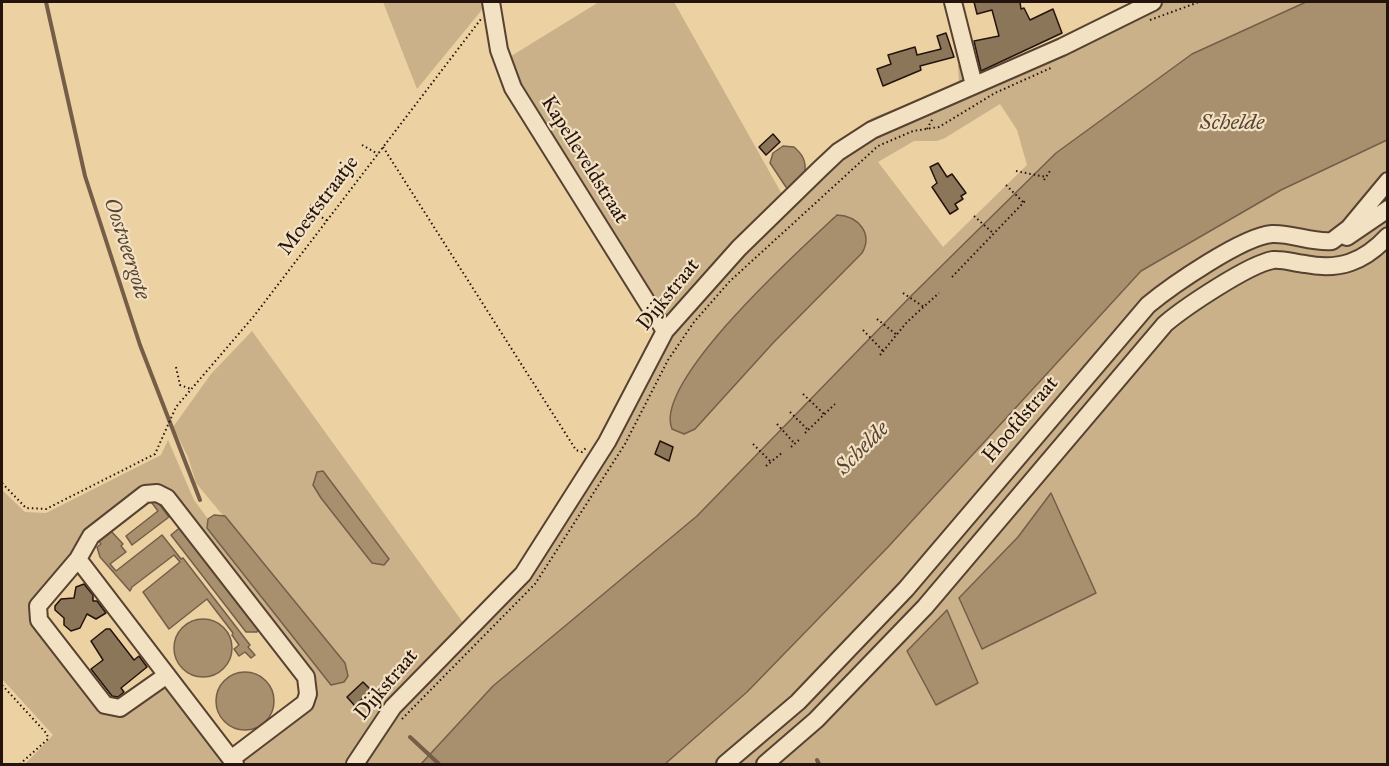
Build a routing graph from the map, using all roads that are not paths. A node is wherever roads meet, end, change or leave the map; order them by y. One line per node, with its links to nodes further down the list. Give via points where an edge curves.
1 (953, 2): 4 (street)
2 (1153, 2): 4 (street, Dijkstraat)
3 (491, 5): 9 (street, Kapelleveldstraat, via 499,50 513,88)
4 (974, 85): 9 (street, Dijkstraat, via 872,130 838,152 738,248)
5 (1388, 181): 8 (street, via 1349,228)
6 (1388, 209): 8 (street, via 1347,237)
7 (1388, 236): 15 (street, via 1359,260 1345,266 1323,268 1274,260 1259,265 1174,316 925,607 816,720)
8 (1332, 241): 14 (street, Hoofdstraat, via 1271,234 1248,242 1169,287 1148,305 906,590 798,702)
9 (665, 331): 13 (street, Dijkstraat, via 607,442 523,574 393,707)
10 (78, 559): 11 (street); 11 (street, via 38,606 39,620 105,705 120,708); 12 (street, via 92,536 145,494 158,493 167,498 254,608 306,677 308,694 305,703)
11 (166, 675): 12 (street)
12 (233, 762)
13 (355, 765)
14 (725, 765)
15 (765, 765)

